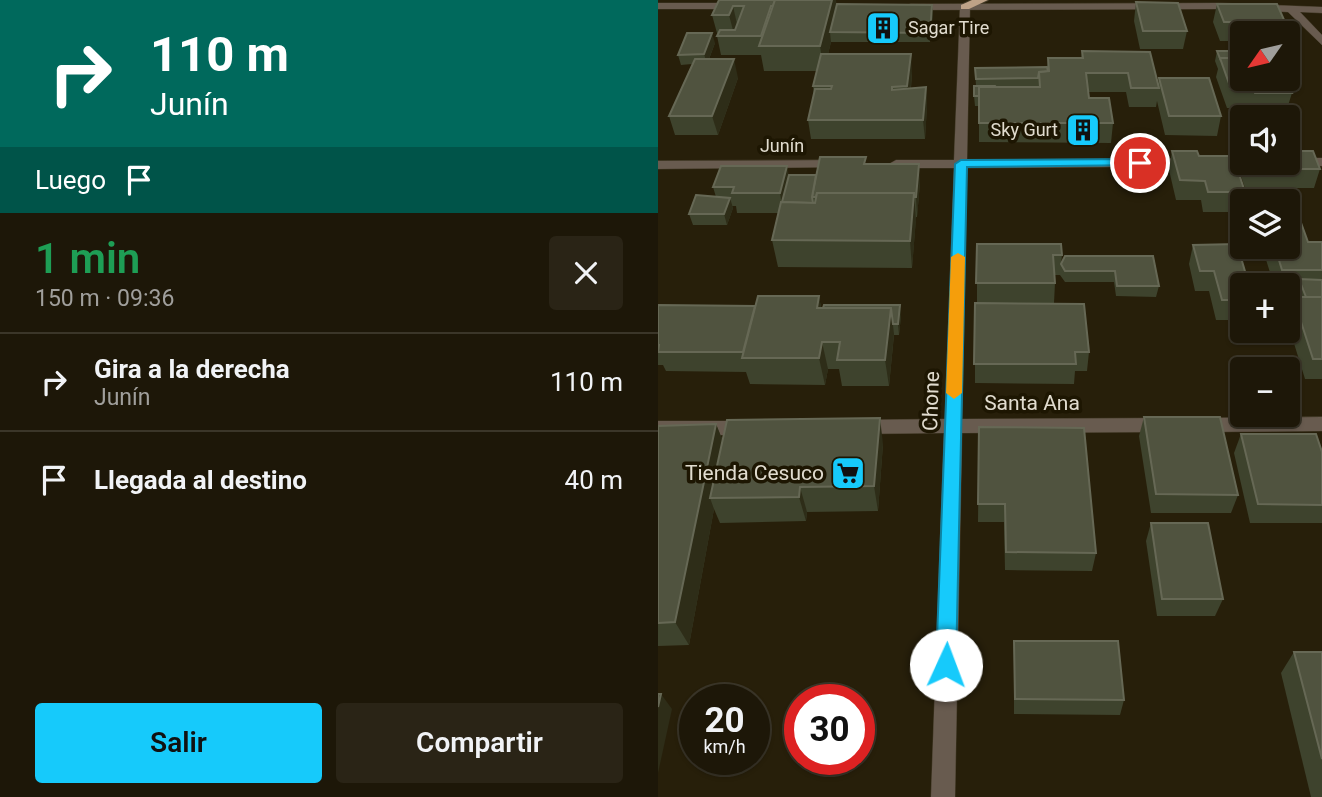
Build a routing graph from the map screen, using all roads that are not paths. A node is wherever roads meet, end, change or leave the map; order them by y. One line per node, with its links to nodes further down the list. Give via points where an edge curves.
1 (1277, 0): 6 (street)
2 (974, 4): 5 (street); 6 (street); 14 (street, Chone)
3 (658, 6): 4 (street)
4 (756, 6)
5 (895, 7)
6 (1290, 8): 7 (street); 8 (street)
7 (1322, 10)
8 (1322, 42)
9 (1230, 162): 14 (street)
10 (1300, 162): 11 (street)
11 (1322, 162)
12 (851, 164): 15 (street, Junín)
13 (878, 164): 14 (street)
14 (961, 164): 17 (street, Chone)
15 (658, 165)
16 (1322, 424): 17 (street, Santa Ana)
17 (953, 426): 18 (street, Santa Ana); 21 (street, Chone)
18 (832, 427)
19 (658, 428): 20 (street)
20 (765, 428)
21 (943, 797)

